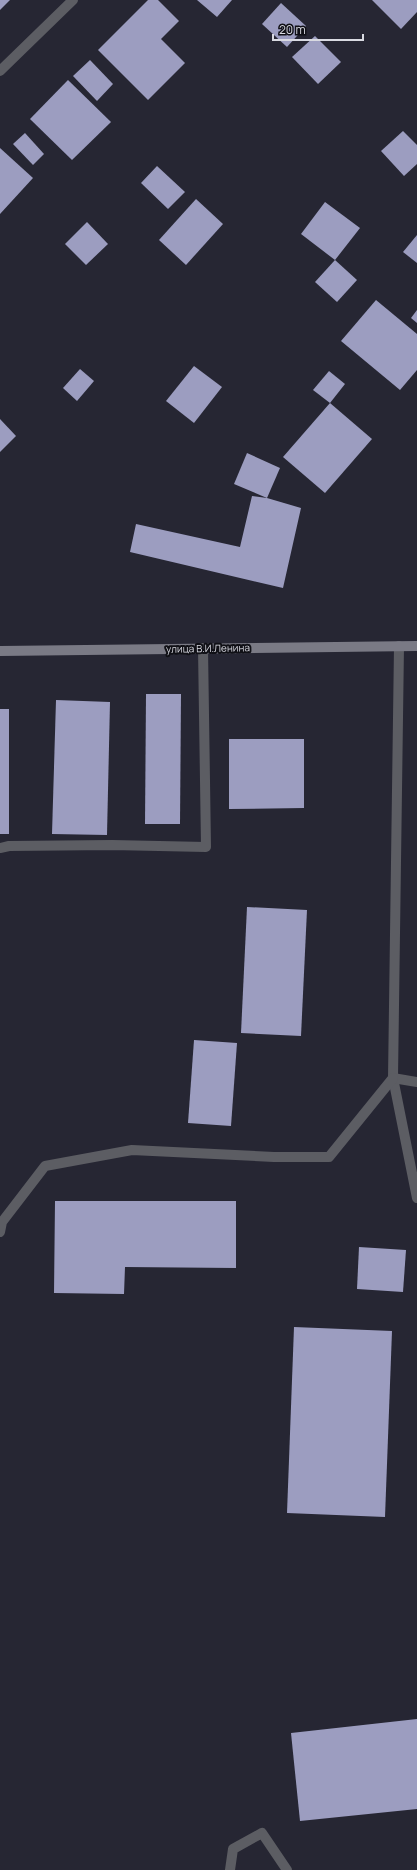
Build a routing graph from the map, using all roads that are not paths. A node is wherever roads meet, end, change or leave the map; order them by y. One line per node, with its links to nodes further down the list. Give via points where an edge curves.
1 (73, 0): 2 (street)
2 (0, 72)
3 (398, 646): 4 (main road, улица В.И.Ленина); 5 (main road, улица В.И.Ленина); 8 (street)
4 (417, 646)
5 (203, 648): 6 (main road, улица В.И.Ленина); 7 (street, via 206,847 112,845)
6 (0, 650)
7 (0, 848)
8 (394, 1078): 9 (street); 10 (street); 11 (street, via 329,1157 132,1150 45,1166 2,1222)
9 (417, 1082)
10 (417, 1198)
11 (0, 1232)
12 (230, 1870): 13 (street, via 233,1849 262,1833)
13 (287, 1870)

